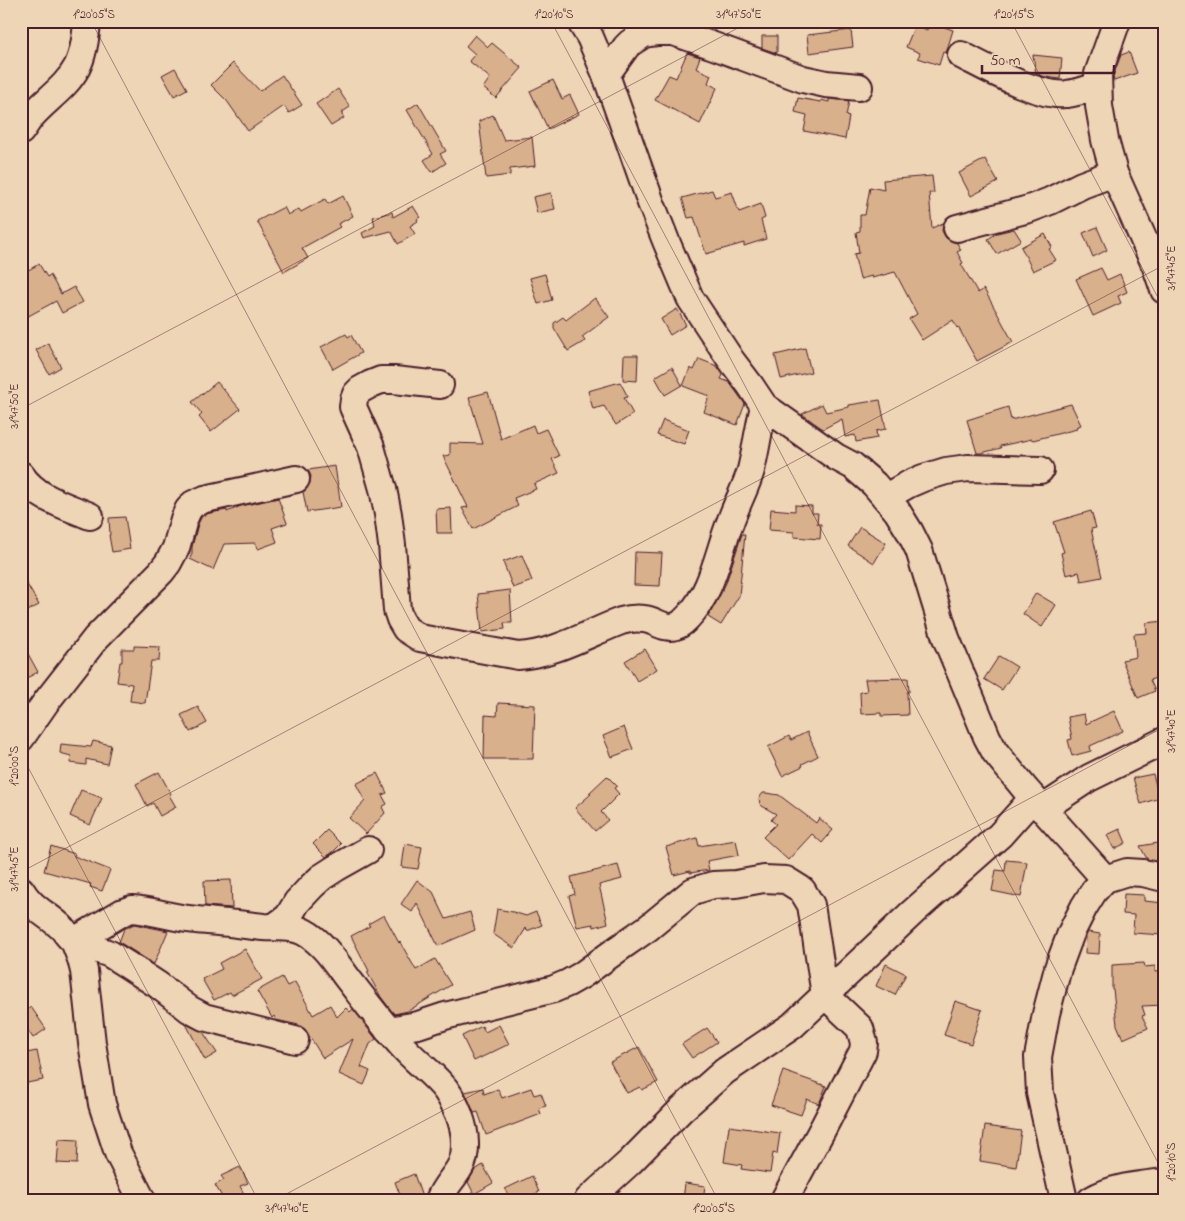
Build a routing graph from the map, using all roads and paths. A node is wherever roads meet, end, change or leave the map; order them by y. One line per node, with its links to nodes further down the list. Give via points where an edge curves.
1 (88, 21): 9 (street, via 83,50 75,69)
2 (580, 21): 6 (street)
3 (1117, 21): 7 (street, via 1100,67)
4 (647, 28): 6 (street, via 626,47); 8 (street, via 673,32 803,79)
5 (961, 55): 7 (street, via 1045,92 1067,94)
6 (606, 75): 14 (street, via 651,203 690,298)
7 (1097, 86): 10 (street, via 1105,140)
8 (859, 87)
9 (21, 131)
10 (1114, 173): 11 (street, via 1029,209); 12 (street)
11 (957, 228)
12 (1164, 290)
13 (440, 385): 14 (street, via 381,380 360,390 354,399 353,407 383,489 392,545 397,610 406,630 420,638 518,656 558,648 621,621 643,618 673,627 687,619 708,586 750,471)
14 (764, 406): 18 (street, via 854,466)
15 (1040, 470): 18 (street, via 968,468 946,471 908,484)
16 (21, 475): 19 (street, via 30,487 50,500)
17 (296, 479): 20 (street, via 193,504 186,513 168,563 96,638)
18 (886, 497): 22 (street, via 919,550 946,638 987,737 995,752)
19 (90, 516)
20 (21, 738)
21 (1164, 741): 22 (street)
22 (1037, 804): 25 (street); 29 (street, via 913,912)
23 (368, 850): 27 (street, via 312,886 288,917)
24 (1164, 878): 25 (street, via 1127,872)
25 (1106, 879): 37 (street, via 1084,907 1058,968 1038,1057 1040,1093)
26 (23, 896): 28 (street)
27 (274, 927): 28 (street, via 224,924 132,909); 30 (street, via 294,928 316,941)
28 (74, 941): 31 (street, via 110,954 204,1017); 33 (street, via 84,971 102,1104 118,1154)
29 (825, 995): 30 (street, via 811,906 802,890 786,880 764,879 713,885 694,892 582,975 554,989); 35 (street, via 792,1026 725,1071); 36 (street, via 860,1028 864,1043)
30 (388, 1030): 34 (street, via 446,1090 462,1123 463,1163)
31 (295, 1040)
32 (1164, 1182): 38 (street, via 1113,1190)
33 (142, 1200)
34 (439, 1200)
35 (588, 1200)
36 (784, 1200)
37 (1064, 1200)
38 (1091, 1200)

